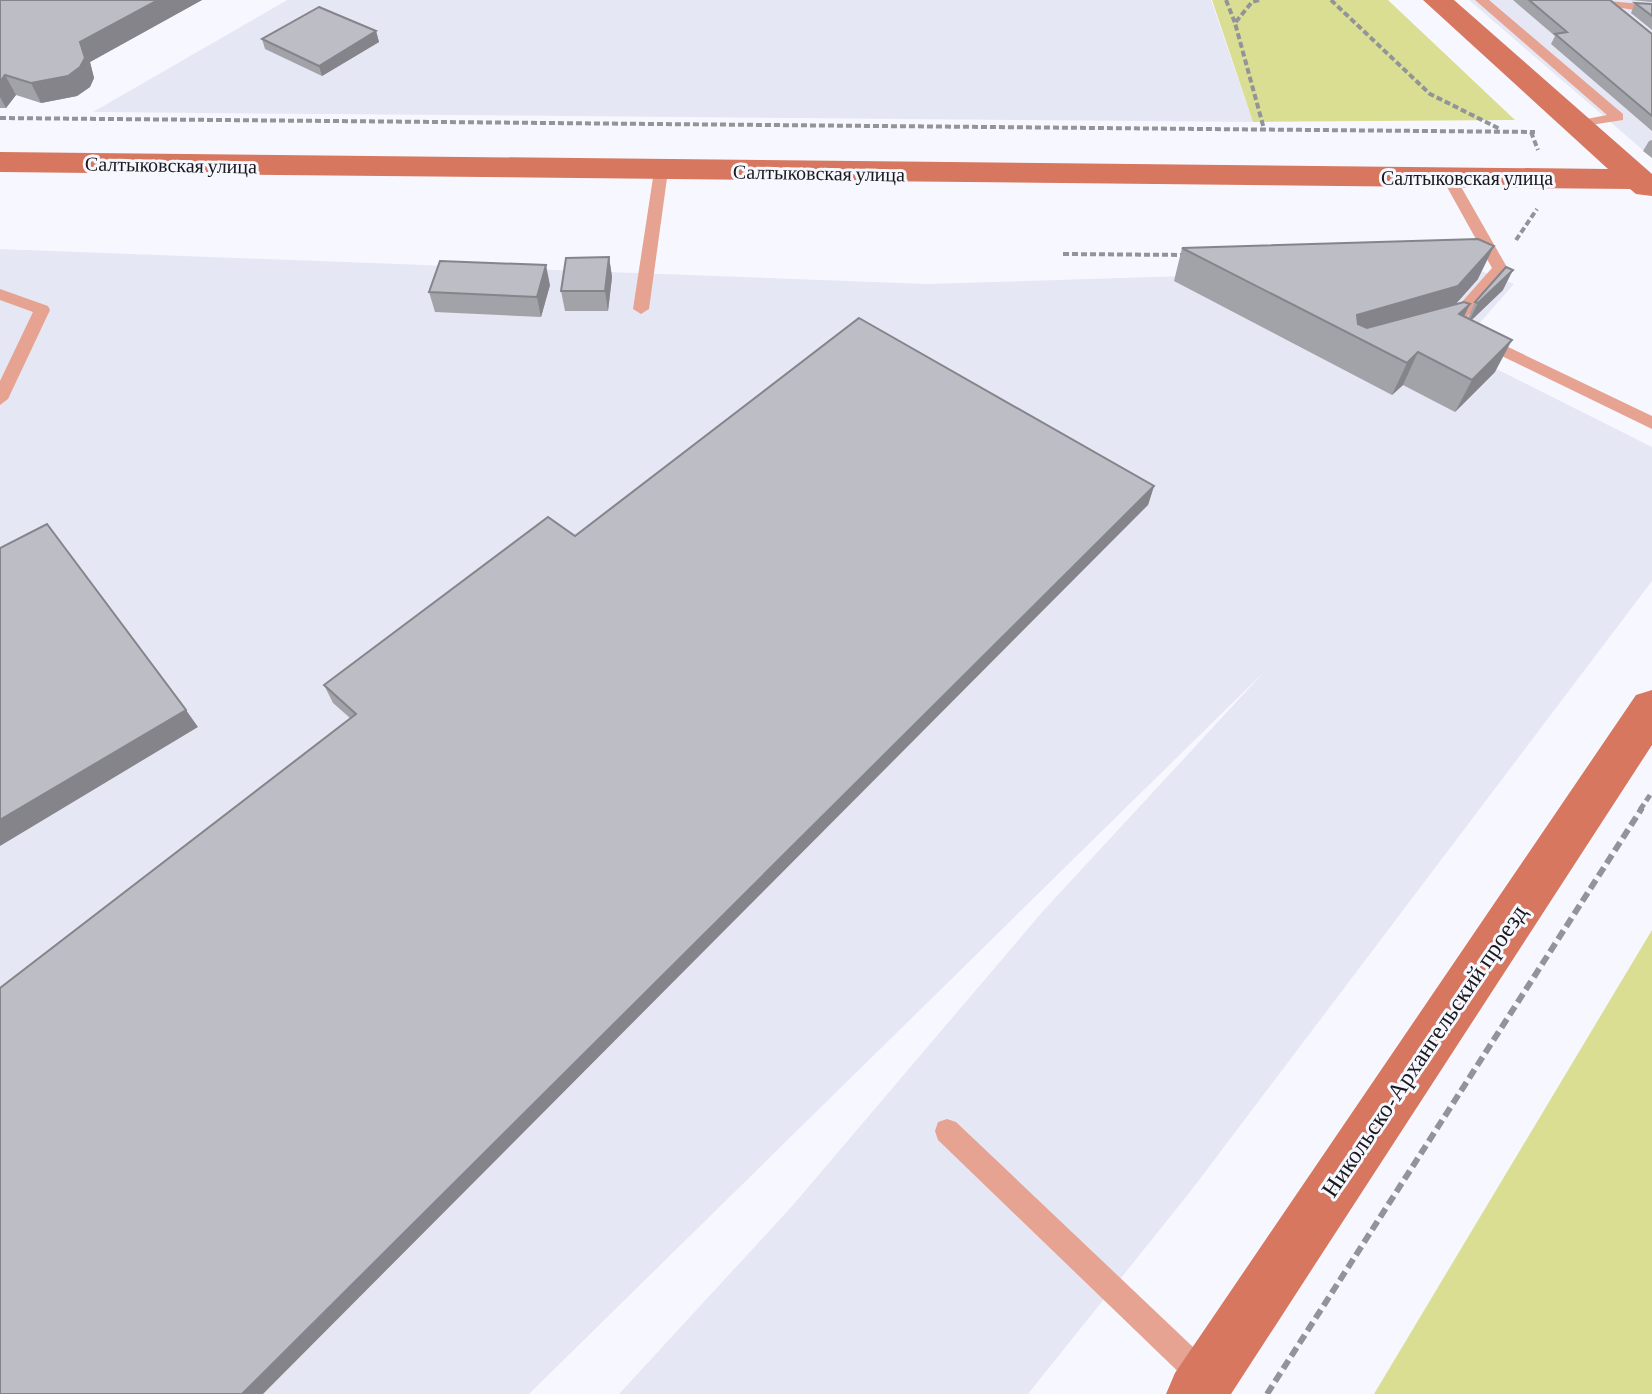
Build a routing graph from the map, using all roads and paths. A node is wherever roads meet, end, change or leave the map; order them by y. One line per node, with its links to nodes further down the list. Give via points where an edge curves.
1 (1226, 0): 9 (path)
2 (1259, 0): 9 (path)
3 (1331, 0): 14 (path, via 1430,94)
4 (1437, 0): 11 (street)
5 (1481, 0): 11 (lane, via 1618,117)
6 (1603, 1): 7 (lane); 8 (lane)
7 (1652, 9)
8 (1628, 21)
9 (1235, 23): 12 (path)
10 (0, 118): 12 (path)
11 (1576, 125): 20 (street)
12 (1264, 129): 14 (path)
13 (1542, 130): 15 (path)
14 (1505, 131): 15 (path)
15 (1531, 132): 16 (path)
16 (1539, 153)
17 (0, 163): 18 (street, Салтыковская улица)
18 (661, 171): 19 (street, Салтыковская улица); 26 (lane)
19 (1449, 178): 20 (street, Салтыковская улица); 24 (lane)
20 (1645, 185)
21 (1545, 198): 24 (path, via 1512,245)
22 (1063, 254): 23 (path)
23 (1191, 255)
24 (1494, 255): 28 (lane, via 1500,269 1444,326)
25 (0, 294): 27 (lane, via 42,310)
26 (641, 309)
27 (0, 399)
28 (1652, 423)
29 (1652, 708): 32 (street, Никольско-Архангельский проезд)
30 (1652, 792): 33 (path)
31 (947, 1131): 32 (lane)
32 (1201, 1386)
33 (1267, 1394)

